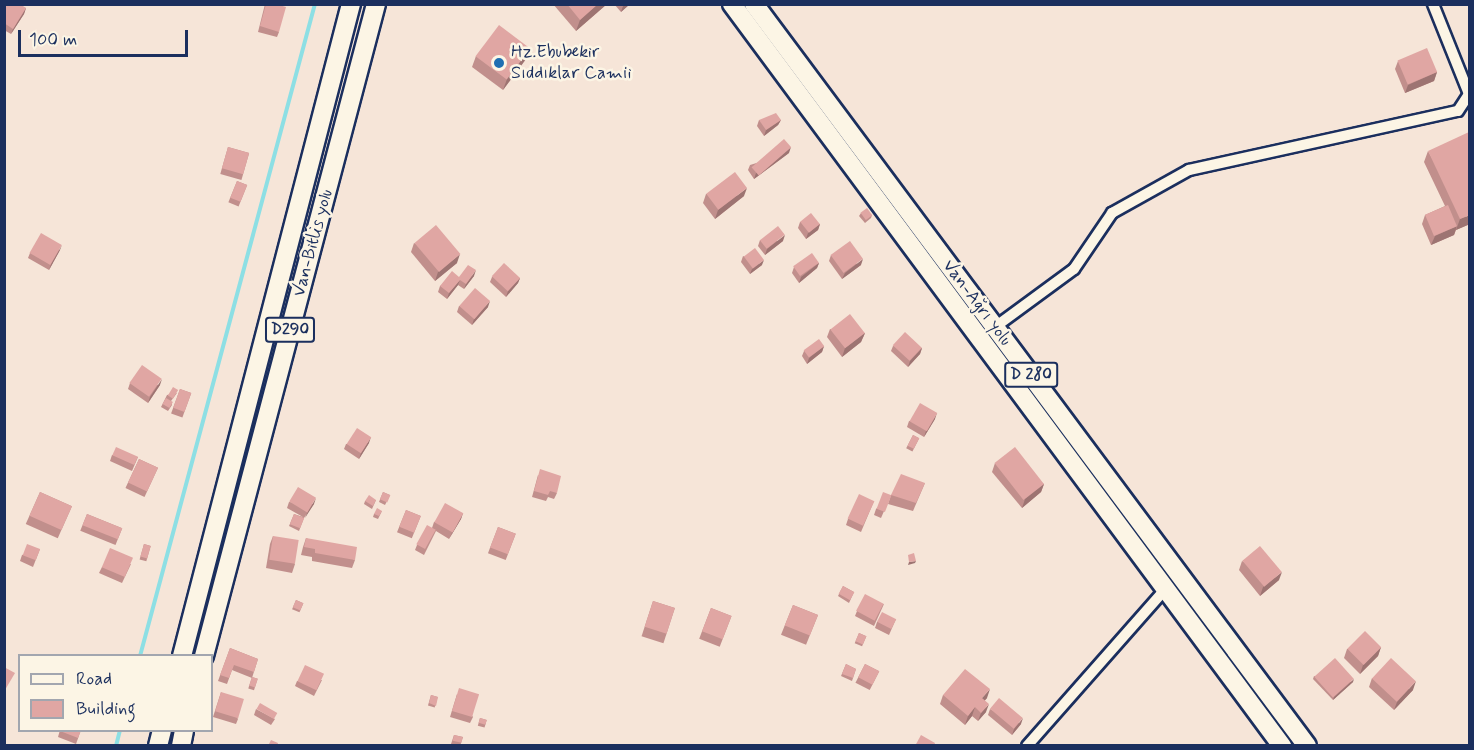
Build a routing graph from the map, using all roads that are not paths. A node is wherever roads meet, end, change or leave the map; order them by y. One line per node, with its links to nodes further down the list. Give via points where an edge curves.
1 (351, 4): 8 (highway, Van-Bitlis yolu / D290)
2 (376, 4): 9 (highway, Van-Bitlis yolu / D290)
3 (732, 4): 7 (highway, Van-Ağrı yolu / D 280)
4 (754, 4): 6 (highway, Van-Ağrı yolu / D 280)
5 (1433, 4): 6 (street, via 1469,94 1458,111 1189,170 1112,213 1074,269)
6 (995, 327): 12 (highway, Van-Ağrı yolu / D 280)
7 (1167, 587): 10 (street); 11 (highway, Van-Ağrı yolu / D 280)
8 (183, 654)
9 (205, 654)
10 (1027, 746)
11 (1282, 746)
12 (1307, 746)

